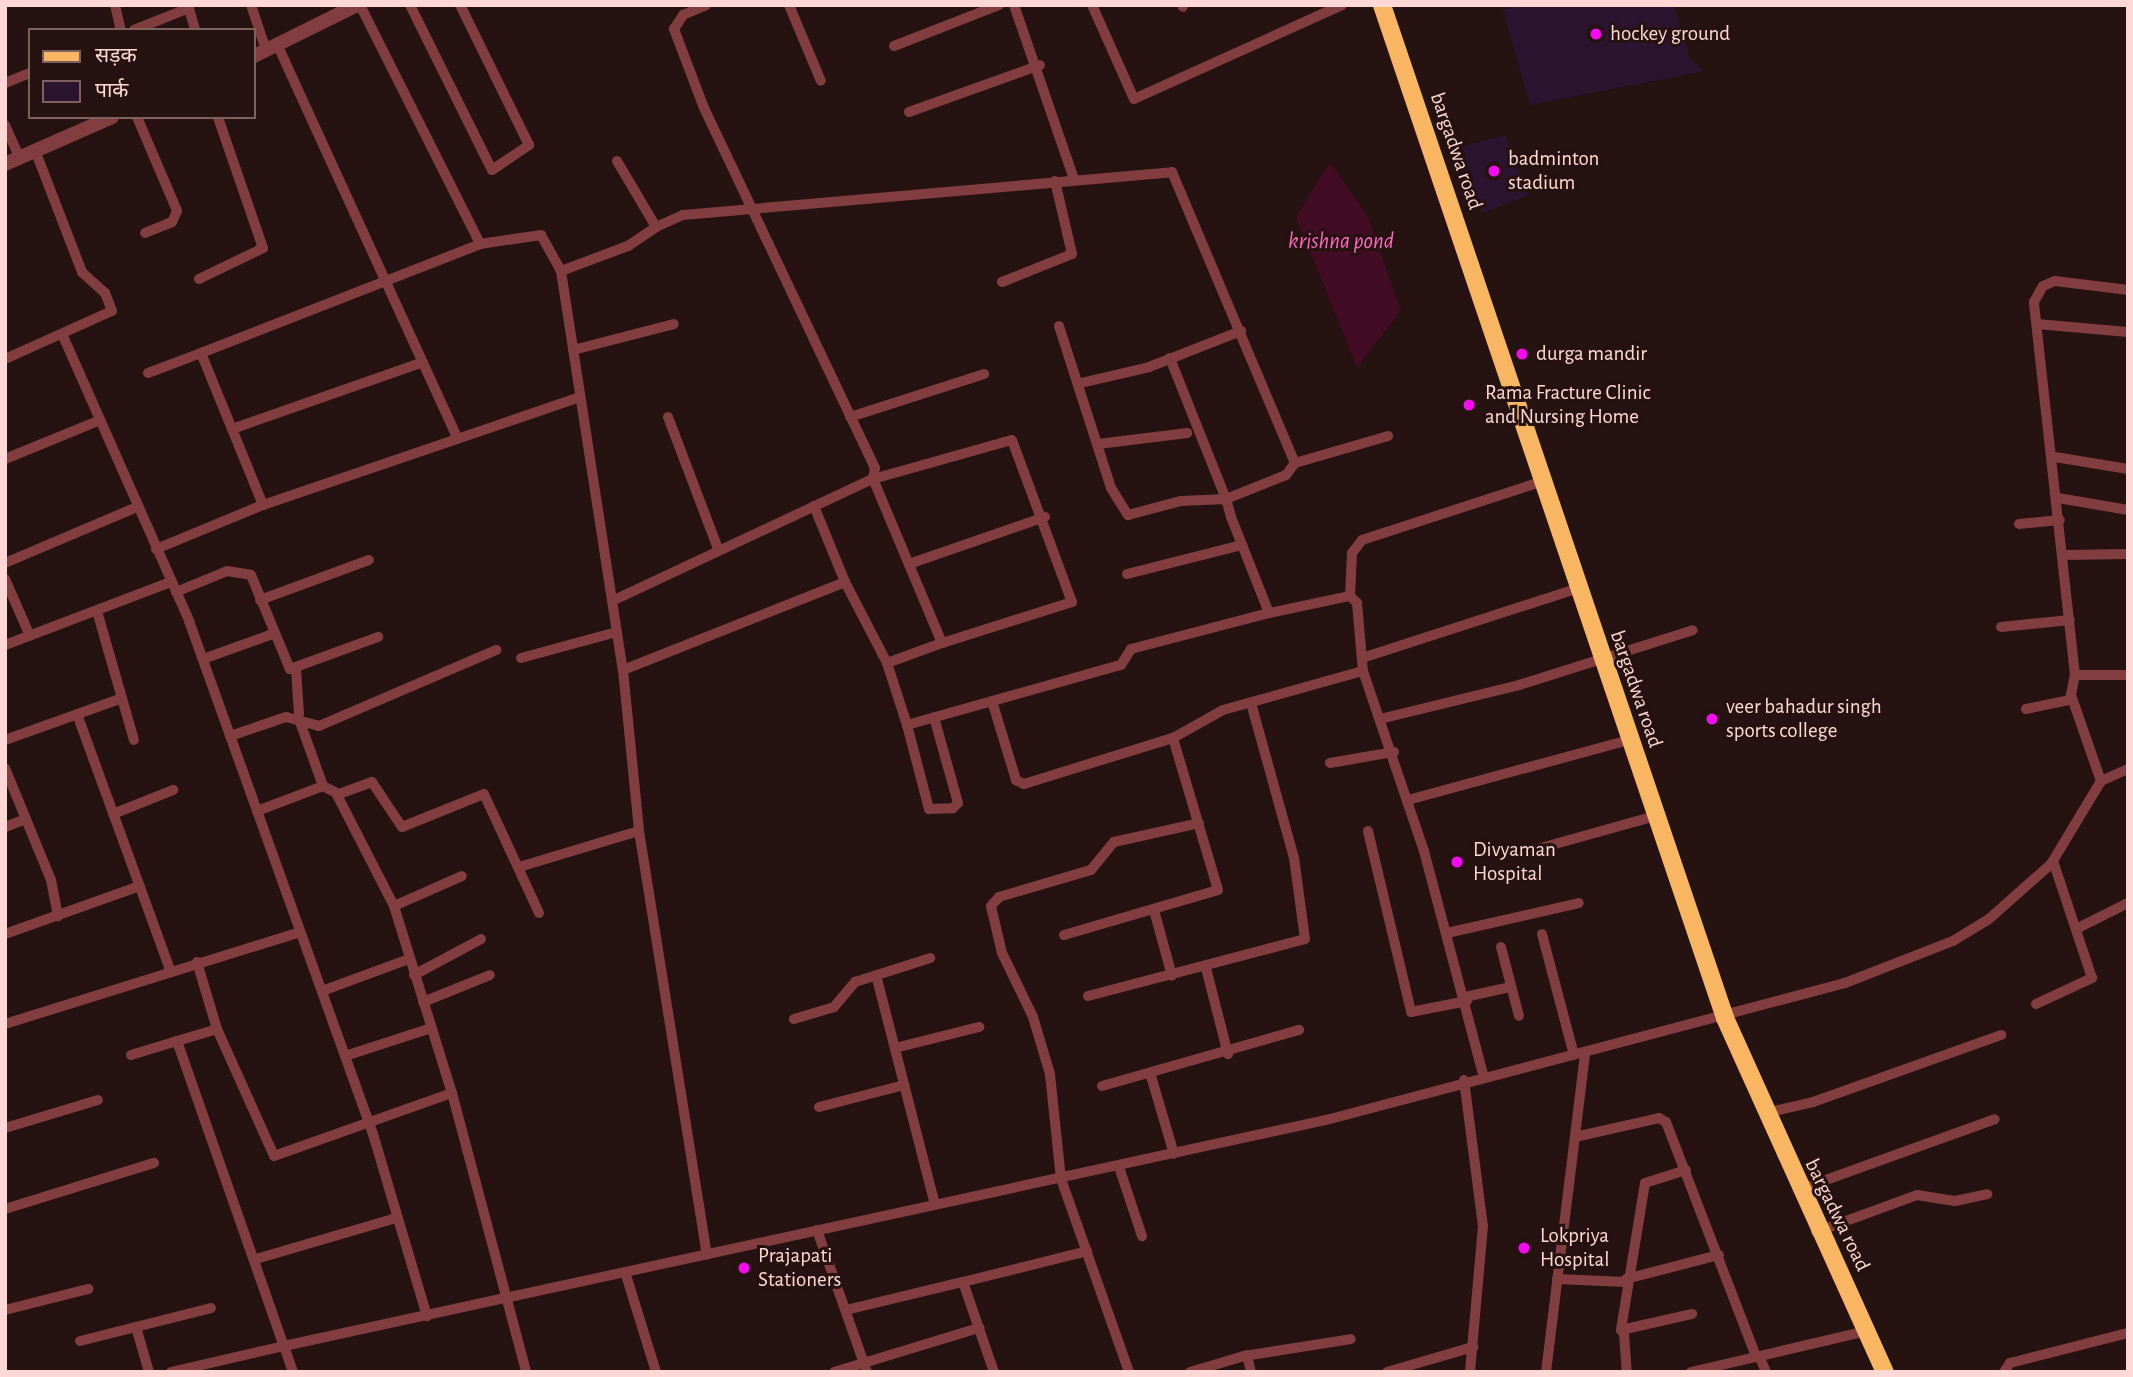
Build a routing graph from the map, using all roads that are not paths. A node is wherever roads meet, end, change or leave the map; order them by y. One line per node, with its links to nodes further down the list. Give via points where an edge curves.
1 (115, 5): 14 (street)
2 (251, 5): 18 (street)
3 (358, 5): 18 (street); 36 (street)
4 (410, 5): 5 (street, via 492,170 529,145)
5 (460, 5)
6 (706, 5): 33 (street, via 683,15 674,29)
7 (999, 5): 17 (street)
8 (1014, 5): 19 (street)
9 (1092, 5): 10 (street, via 1134,99)
10 (1342, 5)
11 (1382, 5): 70 (main road, bargadwa road)
12 (188, 6): 15 (street); 16 (street)
13 (792, 6): 21 (street)
14 (121, 28)
15 (138, 28)
16 (194, 28)
17 (894, 46)
18 (266, 50): 40 (street)
19 (1040, 65): 23 (street); 31 (street)
20 (28, 74): 22 (street)
21 (821, 81)
22 (5, 83)
23 (909, 112)
24 (107, 119): 28 (street)
25 (138, 119): 35 (street, via 177,211 172,222)
26 (219, 119): 38 (street, via 263,248)
27 (5, 125): 29 (street)
28 (35, 150): 29 (street); 47 (street, via 82,272 113,307)
29 (12, 160)
30 (617, 160): 34 (street)
31 (1074, 179): 32 (street); 45 (street, via 1172,172)
32 (1055, 181): 33 (street); 39 (street, via 1072,254)
33 (752, 208): 34 (street, via 683,215); 58 (street)
34 (656, 227): 37 (street, via 628,246)
35 (145, 233)
36 (480, 244): 37 (street, via 536,232); 40 (street)
37 (561, 271): 48 (street)
38 (199, 279)
39 (1002, 282)
40 (388, 283): 49 (street); 52 (street)
41 (2128, 290): 43 (street, via 2048,282 2034,302)
42 (674, 324): 48 (street)
43 (2037, 324): 46 (street); 65 (street)
44 (1059, 326): 55 (street)
45 (1241, 331): 50 (street); 67 (street)
46 (2128, 332)
47 (62, 336): 51 (street); 59 (street)
48 (573, 350): 56 (street)
49 (201, 353): 53 (street); 60 (street)
50 (1170, 358): 55 (street); 72 (street)
51 (5, 359)
52 (423, 362): 60 (street); 63 (street)
53 (148, 373)
54 (984, 374): 58 (street)
55 (1081, 383): 64 (street)
56 (580, 397): 63 (street); 95 (street)
57 (668, 417): 82 (street)
58 (850, 417): 69 (street, via 875,468)
59 (98, 421): 66 (street); 75 (street)
60 (232, 429): 73 (street)
61 (1187, 433): 64 (street)
62 (1388, 436): 67 (street)
63 (458, 439): 73 (street)
64 (1098, 444): 72 (street, via 1124,514)
65 (2054, 457): 68 (street); 71 (street)
66 (5, 459)
67 (1295, 463): 72 (street, via 1286,475)
68 (2128, 469)
69 (873, 479): 74 (street); 77 (street, via 1012,440); 87 (street)
70 (1544, 481): 92 (main road, bargadwa road); 93 (street, via 1362,540 1352,553)
71 (2058, 498): 76 (street); 78 (street)
72 (1226, 499): 80 (street)
73 (263, 505): 81 (street)
74 (814, 506): 82 (street); 90 (street)
75 (137, 508): 81 (street); 86 (street)
76 (2128, 510)
77 (1045, 517): 87 (street); 105 (street, via 1072,603)
78 (2060, 520): 79 (street); 84 (street)
79 (2019, 524)
80 (1242, 545): 88 (street); 97 (street)
81 (156, 549): 91 (street)
82 (719, 551): 95 (street)
83 (2128, 554): 84 (street)
84 (2064, 555): 98 (street)
85 (369, 560): 94 (street)
86 (5, 563)
87 (909, 564): 105 (street)
88 (1127, 574)
89 (5, 579): 103 (street)
90 (845, 582): 112 (street); 114 (street)
91 (174, 587): 94 (street, via 241,569 251,575); 96 (street); 111 (street)
92 (1579, 588): 108 (main road, bargadwa road); 110 (street)
93 (1350, 596): 97 (street); 110 (street, via 1357,603)
94 (260, 600): 102 (street)
95 (612, 601): 101 (street)
96 (97, 611): 103 (street); 119 (street)
97 (1269, 613): 120 (street, via 1131,649 1121,665)
98 (2070, 620): 99 (street); 116 (street)
99 (2001, 627)
100 (1693, 630): 108 (street)
101 (617, 632): 109 (street); 114 (street)
102 (273, 634): 111 (street); 113 (street, via 284,664)
103 (30, 636): 106 (street)
104 (379, 637): 113 (street)
105 (942, 643): 112 (street)
106 (5, 645)
107 (496, 650): 124 (street, via 319,726)
108 (1600, 657): 126 (street); 132 (main road, bargadwa road)
109 (521, 658)
110 (1362, 658): 115 (street)
111 (203, 659): 128 (street)
112 (887, 663): 127 (street)
113 (296, 669): 124 (street)
114 (623, 670): 148 (street)
115 (1363, 671): 121 (street); 126 (street)
116 (2075, 675): 117 (street); 118 (street)
117 (2128, 675)
118 (2071, 695): 122 (street); 137 (street)
119 (122, 698): 123 (street); 131 (street)
120 (992, 701): 125 (street); 129 (street, via 1020,783)
121 (1251, 703): 129 (street, via 1189,725); 172 (street, via 1308,932 1300,946)
122 (2026, 709)
123 (77, 714): 130 (street); 143 (street)
124 (299, 717): 128 (street, via 286,716); 138 (street)
125 (934, 717): 127 (street); 127 (street, via 958,803 953,808 929,809)
126 (1380, 719): 133 (street)
127 (907, 725)
128 (230, 736): 142 (street)
129 (1173, 738): 146 (street)
130 (5, 740)
131 (134, 740)
132 (1629, 740): 141 (street); 144 (main road, bargadwa road)
133 (1394, 752): 134 (street); 141 (street)
134 (1330, 763)
135 (5, 768): 145 (street)
136 (2128, 769): 137 (street)
137 (2101, 781): 151 (street)
138 (323, 786): 140 (street); 142 (street)
139 (173, 790): 143 (street)
140 (336, 793): 152 (street, via 372,782 402,827 484,794); 157 (street)
141 (1408, 800): 163 (street)
142 (257, 811): 162 (street)
143 (113, 814): 154 (street)
144 (1655, 816): 150 (street); 185 (main road, bargadwa road)
145 (26, 819): 147 (street); 160 (street)
146 (1199, 823): 158 (street, via 1218,890); 216 (street, via 1114,842 1091,870 999,897 991,906 1002,953 1033,1017 1050,1074)
147 (5, 827)
148 (639, 831): 152 (street); 226 (street)
149 (1368, 831): 181 (street, via 1411,1012)
150 (1519, 854)
151 (2053, 862): 161 (street); 185 (street, via 1989,919 1953,940 1845,983)
152 (519, 867): 159 (street)
153 (462, 876): 157 (street)
154 (140, 886): 160 (street); 173 (street)
155 (1579, 903): 163 (street)
156 (2128, 903): 161 (street)
157 (394, 906): 170 (street)
158 (1154, 910): 166 (street); 177 (street)
159 (539, 913)
160 (58, 916): 164 (street)
161 (2076, 929): 183 (street, via 2092,978)
162 (300, 932): 171 (street); 179 (street)
163 (1447, 933): 181 (street)
164 (5, 934)
165 (1542, 934): 196 (street)
166 (1064, 935)
167 (481, 939): 174 (street)
168 (1501, 947): 178 (street)
169 (930, 958): 176 (street)
170 (409, 959): 174 (street); 179 (street)
171 (197, 962): 173 (street); 190 (street)
172 (1206, 968): 177 (street); 195 (street)
173 (170, 970): 187 (street)
174 (414, 975): 182 (street)
175 (490, 975): 182 (street)
176 (876, 975): 186 (street, via 850,985 834,1007); 194 (street)
177 (1172, 976): 180 (street)
178 (1511, 987): 181 (street); 184 (street)
179 (321, 991): 198 (street)
180 (1088, 996)
181 (1466, 999): 199 (street)
182 (423, 1002): 189 (street)
183 (2036, 1004)
184 (1519, 1016)
185 (1725, 1018): 196 (street); 207 (main road, bargadwa road)
186 (794, 1019)
187 (5, 1024)
188 (979, 1027): 194 (street)
189 (431, 1028): 198 (street); 204 (street)
190 (217, 1029): 193 (street); 209 (street, via 274,1156)
191 (1299, 1030): 195 (street)
192 (2001, 1035): 207 (street, via 1813,1102)
193 (177, 1041): 197 (street); 228 (street)
194 (895, 1048): 202 (street)
195 (1228, 1054): 200 (street)
196 (1580, 1054): 199 (street); 211 (street)
197 (131, 1055)
198 (345, 1056): 209 (street)
199 (1483, 1075): 201 (street)
200 (1152, 1076): 203 (street); 212 (street)
201 (1464, 1080): 212 (street); 248 (street, via 1483,1226)
202 (904, 1085): 206 (street); 219 (street)
203 (1102, 1086)
204 (452, 1093): 209 (street); 234 (street)
205 (98, 1100): 210 (street)
206 (819, 1107)
207 (1765, 1113): 217 (main road, bargadwa road)
208 (1995, 1119): 217 (street)
209 (370, 1126): 221 (street)
210 (5, 1128)
211 (1575, 1137): 215 (street, via 1663,1118); 230 (street)
212 (1174, 1154): 214 (street)
213 (154, 1163): 220 (street)
214 (1119, 1167): 216 (street); 224 (street)
215 (1686, 1170): 227 (street); 231 (street, via 1645,1183)
216 (1061, 1179): 219 (street); 225 (street)
217 (1798, 1190): 223 (main road, bargadwa road)
218 (1987, 1194): 223 (street, via 1955,1201 1917,1195)
219 (935, 1205): 222 (street)
220 (5, 1209)
221 (396, 1217): 228 (street); 239 (street)
222 (817, 1230): 226 (street); 237 (street)
223 (1816, 1231): 242 (main road, bargadwa road)
224 (1142, 1236)
225 (1087, 1251): 232 (street); 259 (street)
226 (707, 1255): 229 (street)
227 (1719, 1255): 231 (street); 250 (street)
228 (256, 1259): 247 (street)
229 (626, 1275): 234 (street); 256 (street)
230 (1557, 1279): 231 (street); 264 (street)
231 (1626, 1281): 243 (street)
232 (962, 1282): 237 (street); 241 (street)
233 (88, 1289): 236 (street)
234 (506, 1300): 239 (street); 255 (street)
235 (211, 1308): 240 (street)
236 (5, 1310)
237 (846, 1310): 251 (street)
238 (1692, 1314): 243 (street)
239 (427, 1316): 247 (street)
240 (136, 1326): 246 (street); 252 (street)
241 (979, 1328): 251 (street); 258 (street)
242 (1867, 1331): 250 (street); 268 (main road, bargadwa road)
243 (1624, 1333): 265 (street)
244 (2128, 1334): 269 (street, via 2010,1363)
245 (1351, 1339): 249 (street)
246 (80, 1341)
247 (284, 1346): 253 (street); 254 (street)
248 (1473, 1347): 262 (street); 263 (street)
249 (1247, 1355): 260 (street); 261 (street)
250 (1757, 1356): 266 (street); 267 (street)
251 (866, 1367): 257 (street)
252 (149, 1372)
253 (171, 1372)
254 (293, 1372)
255 (526, 1372)
256 (656, 1372)
257 (834, 1372)
258 (995, 1372)
259 (1129, 1372)
260 (1190, 1372)
261 (1251, 1372)
262 (1387, 1372)
263 (1470, 1372)
264 (1546, 1372)
265 (1627, 1372)
266 (1691, 1372)
267 (1766, 1372)
268 (1885, 1372)
269 (2004, 1372)

